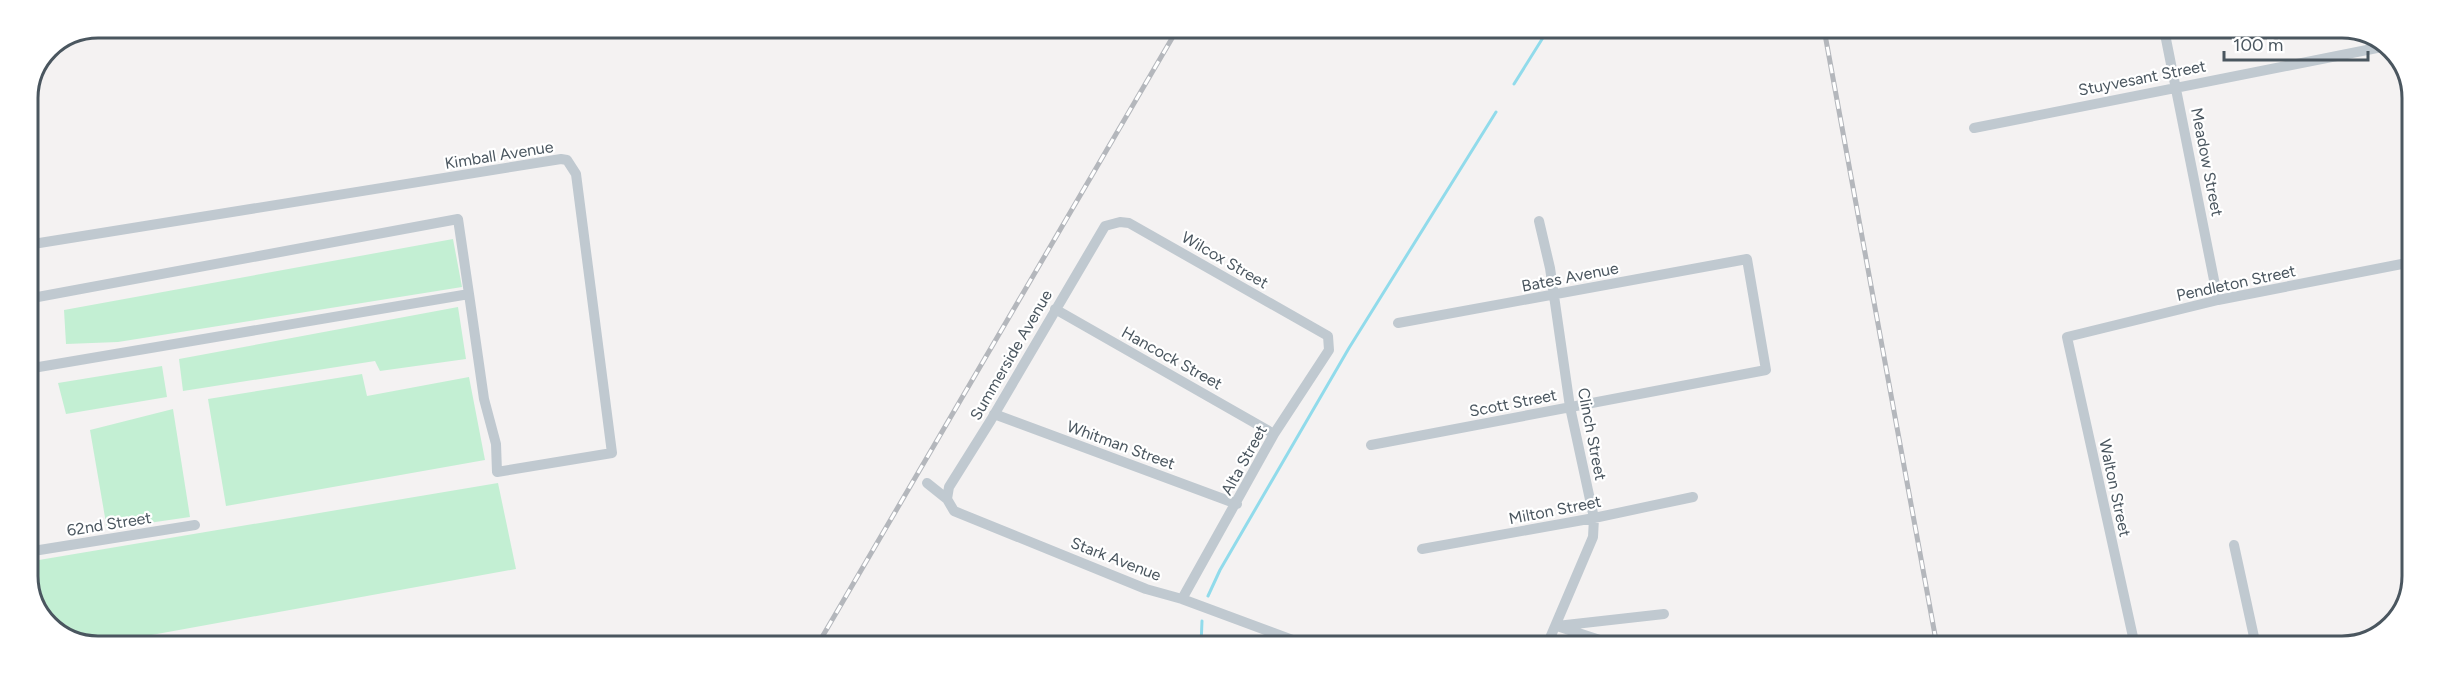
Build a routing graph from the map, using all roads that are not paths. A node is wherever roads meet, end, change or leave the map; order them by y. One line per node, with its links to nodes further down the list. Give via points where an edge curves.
1 (2166, 38): 3 (street, Meadow Street)
2 (2376, 48): 3 (street, Stuyvesant Street)
3 (2177, 86): 4 (street, Stuyvesant Street); 12 (street, Meadow Street)
4 (1974, 128)
5 (1539, 222): 10 (street, Clinch Street)
6 (1105, 226): 13 (street, Summerside Avenue); 15 (street, Wilcox Street, via 1129,223)
7 (38, 243): 9 (street, Kimball Avenue, via 567,160 576,174 612,453 497,472 496,444 484,399)
8 (2402, 266): 12 (street, Pendleton Street)
9 (469, 294): 11 (street, via 458,219); 17 (street)
10 (1553, 294): 14 (street, Bates Avenue); 18 (street, Bates Avenue, via 1747,260); 19 (street, Clinch Street)
11 (38, 297)
12 (2218, 300): 16 (street, Pendleton Street)
13 (1055, 309): 20 (street, Summerside Avenue); 21 (street, Hancock Street)
14 (1398, 323)
15 (1328, 336): 21 (street, Alta Street, via 1329,350)
16 (2067, 337): 38 (street, Walton Street)
17 (38, 367)
18 (1766, 370): 19 (street, Scott Street)
19 (1570, 407): 22 (street, Scott Street); 27 (street, Clinch Street)
20 (994, 414): 25 (street, Summerside Avenue, via 949,487); 26 (street, Whitman Street)
21 (1274, 434): 26 (street, Alta Street)
22 (1371, 445)
23 (927, 483): 25 (street, Stark Avenue)
24 (1693, 497): 27 (street, Milton Street)
25 (947, 500): 32 (street, Stark Avenue, via 954,511 975,520)
26 (1237, 504): 32 (street, Alta Street)
27 (1594, 518): 30 (street, Milton Street); 34 (street, Clinch Street, via 1593,537)
28 (195, 525): 31 (street, 62nd Street)
29 (2234, 545): 39 (street)
30 (1422, 549)
31 (38, 550)
32 (1182, 599): 35 (street, Stark Avenue)
33 (1664, 614): 34 (street)
34 (1557, 626): 36 (street, Clinch Street); 37 (street)
35 (1282, 636)
36 (1552, 636)
37 (1588, 636)
38 (2132, 636)
39 (2254, 636)

